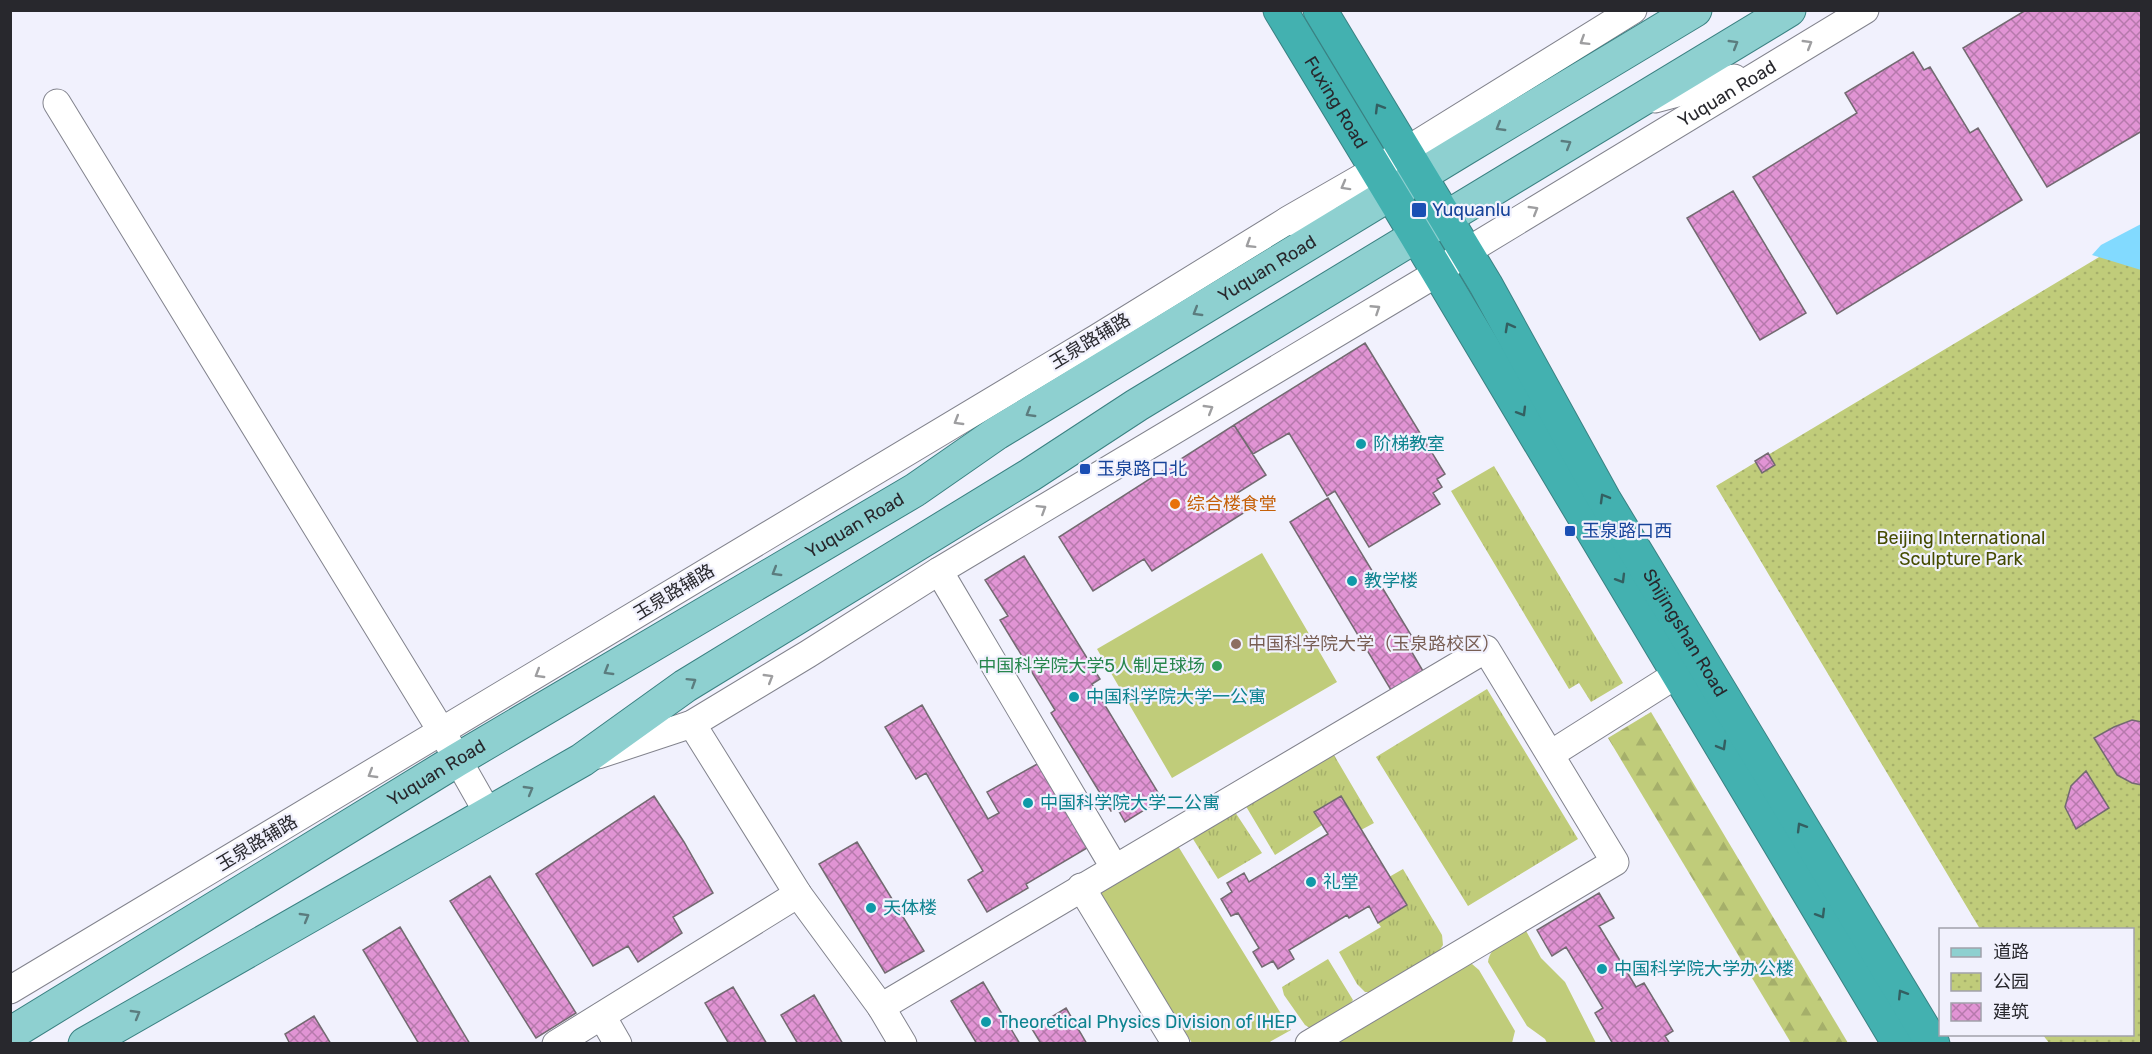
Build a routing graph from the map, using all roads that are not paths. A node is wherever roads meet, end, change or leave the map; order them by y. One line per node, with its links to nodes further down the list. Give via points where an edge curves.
1 (1280, 10): 11 (highway, Fuxing Road)
2 (1320, 10): 10 (highway, Fuxing Road, one-way to 2)
3 (1633, 10): 10 (street, Yuquan Road, one-way to 10)
4 (1695, 10): 10 (main road, Yuquan Road, one-way to 10)
5 (1789, 10): 9 (main road, one-way to 5)
6 (1864, 10): 7 (street, Yuquan Road, one-way to 6)
7 (1763, 70): 9 (street); 16 (street, Yuquan Road, one-way to 7)
8 (57, 103): 23 (street)
9 (1633, 104): 12 (main road, one-way to 9)
10 (1412, 163): 11 (main road, Yuquan Road); 12 (highway, Fuxing Road)
11 (1383, 182): 13 (street, Yuquan Road, one-way to 13, via 1301,211); 14 (main road, Yuquan Road); 15 (highway, Fuxing Road)
12 (1445, 218): 15 (main road); 16 (highway, Shijingshan Road)
13 (1285, 222): 14 (street, 玉泉路辅路); 23 (street, 玉泉路辅路, one-way to 23)
14 (1344, 222): 25 (main road, Yuquan Road, one-way to 25, via 997,433 915,490)
15 (1416, 235): 17 (highway, Shijingshan Road); 18 (main road)
16 (1466, 252): 17 (street, Yuquan Road); 42 (highway, Shijingshan Road, one-way to 16, via 1604,499)
17 (1438, 272): 19 (street, Yuquan Road, one-way to 17); 21 (highway, Shijingshan Road, one-way to 21)
18 (1030, 475): 19 (street); 26 (main road, one-way to 18, via 685,686)
19 (974, 551): 20 (street, Yuquan Road)
20 (939, 571): 22 (street, Yuquan Road, one-way to 20); 28 (street)
21 (1679, 673): 24 (street); 41 (highway, Shijingshan Road, one-way to 41)
22 (692, 724): 26 (street, Yuquan Road); 30 (street)
23 (442, 732): 25 (street); 31 (street, 玉泉路辅路, one-way to 31)
24 (1551, 754): 28 (street, via 1486,649); 40 (street, via 1615,862)
25 (457, 760): 27 (street); 34 (main road, Yuquan Road)
26 (582, 760): 27 (main road, one-way to 26)
27 (489, 813): 35 (main road, one-way to 27)
28 (1114, 867): 29 (street)
29 (1081, 887): 32 (street); 39 (street)
30 (798, 894): 32 (street); 33 (street)
31 (10, 990)
32 (881, 1007): 38 (street)
33 (602, 1016): 36 (street); 37 (street)
34 (10, 1034)
35 (85, 1044)
36 (556, 1044)
37 (618, 1044)
38 (903, 1044)
39 (1176, 1044)
40 (1309, 1044)
41 (1899, 1044)
42 (1933, 1044)

